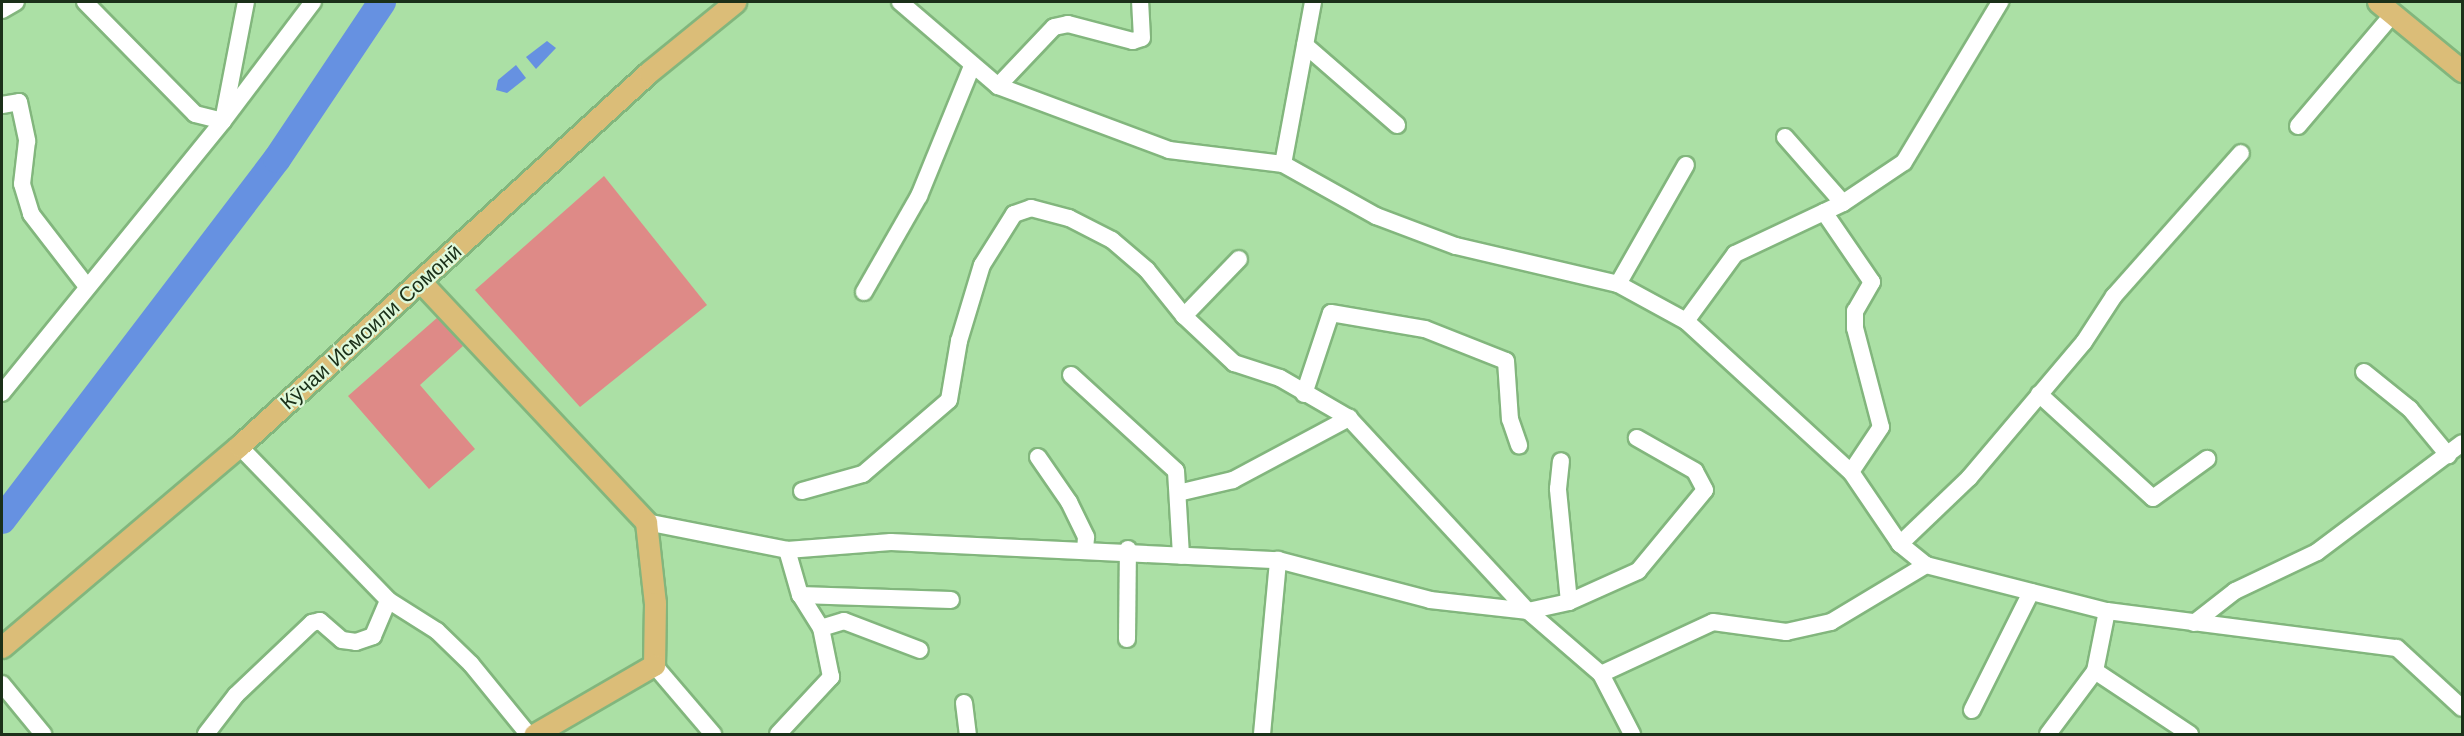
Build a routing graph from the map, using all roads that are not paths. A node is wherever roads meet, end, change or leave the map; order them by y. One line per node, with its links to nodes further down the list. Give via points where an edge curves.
1 (16, 2): 11 (street)
2 (86, 2): 17 (street, via 195,114)
3 (246, 2): 17 (street)
4 (313, 2): 17 (street)
5 (735, 2): 27 (main road, Кӯчаи Исмоили Сомонӣ, via 649,72)
6 (900, 2): 13 (street)
7 (1140, 2): 15 (street, via 1142,38 1133,41 1068,24 1054,27)
8 (1313, 2): 12 (street)
9 (2000, 2): 24 (street, via 1904,162)
10 (2385, 8): 14 (main road); 19 (street)
11 (2, 9)
12 (1305, 45): 18 (street); 22 (street)
13 (972, 66): 15 (street); 30 (street, via 919,196)
14 (2463, 71)
15 (998, 86): 22 (street, via 1169,150)
16 (2, 105): 28 (street, via 19,102 27,141 22,184 31,214)
17 (223, 122): 28 (street)
18 (1397, 125)
19 (2298, 126)
20 (1785, 137): 24 (street)
21 (2241, 153): 37 (street, via 2114,296)
22 (1283, 164): 29 (street, via 1376,216 1456,246)
23 (1686, 165): 29 (street)
24 (1843, 203): 25 (street)
25 (1824, 212): 32 (street, via 1734,254); 47 (street, via 1872,282 1855,311 1856,328 1881,427)
26 (1239, 260): 31 (street)
27 (420, 281): 42 (main road, Кӯчаи Исмоили Сомонӣ); 50 (main road)
28 (86, 284): 35 (street)
29 (1618, 284): 32 (street)
30 (864, 292)
31 (1184, 316): 36 (street, via 1234,363 1280,378); 48 (street, via 1147,270 1112,240 1069,218 1031,208 1014,214 982,265 959,341 949,400 863,474)
32 (1686, 321): 47 (street)
33 (2364, 372): 43 (street, via 2410,409)
34 (1071, 375): 49 (street, via 1158,450 1176,471)
35 (2, 393)
36 (1304, 394): 38 (street); 41 (street, via 1331,314 1425,329 1506,361 1510,418)
37 (2039, 394): 45 (street, via 2153,498); 51 (street, via 1969,478)
38 (1349, 418): 49 (street, via 1233,480); 63 (street)
39 (1637, 438): 62 (street, via 1695,471 1705,490 1638,571)
40 (2463, 442): 43 (street)
41 (1519, 445)
42 (239, 446): 60 (street); 68 (main road, Кӯчаи Исмоили Сомонӣ)
43 (2448, 454): 65 (street, via 2317,552 2235,591)
44 (1038, 457): 54 (street, via 1069,502 1086,537)
45 (2207, 459)
46 (1561, 461): 62 (street, via 1558,489)
47 (1851, 472): 51 (street)
48 (802, 491)
49 (1178, 493): 55 (street)
50 (646, 522): 53 (street); 70 (main road, via 655,603)
51 (1900, 544): 57 (street)
52 (1128, 549): 54 (street); 55 (street); 67 (street)
53 (787, 550): 54 (street, via 891,542 1011,552); 59 (street)
54 (1085, 550)
55 (1181, 556): 56 (street)
56 (1278, 560): 63 (street, via 1430,600); 84 (street)
57 (1926, 566): 58 (street); 72 (street, via 1831,622 1786,632 1713,622)
58 (2031, 592): 64 (street); 76 (street)
59 (800, 595): 61 (street); 66 (street)
60 (388, 600): 78 (street, via 373,636 356,642 342,640 320,621 312,623 236,695); 79 (street, via 445,640)
61 (951, 600)
62 (1569, 602): 63 (street)
63 (1528, 611): 72 (street)
64 (2108, 611): 65 (street); 71 (street)
65 (2194, 623): 75 (street, via 2397,648)
66 (821, 628): 69 (street, via 844,621); 82 (street, via 831,677)
67 (1127, 639)
68 (2, 647)
69 (920, 650)
70 (654, 665): 80 (main road); 81 (street)
71 (2095, 670): 86 (street); 87 (street)
72 (1600, 674): 85 (street)
73 (2, 684): 77 (street)
74 (964, 703): 83 (street)
75 (2463, 708)
76 (1972, 710)
77 (43, 735)
78 (206, 735)
79 (528, 735)
80 (535, 735)
81 (713, 735)
82 (778, 735)
83 (968, 735)
84 (1262, 735)
85 (1632, 735)
86 (2048, 735)
87 (2190, 735)

